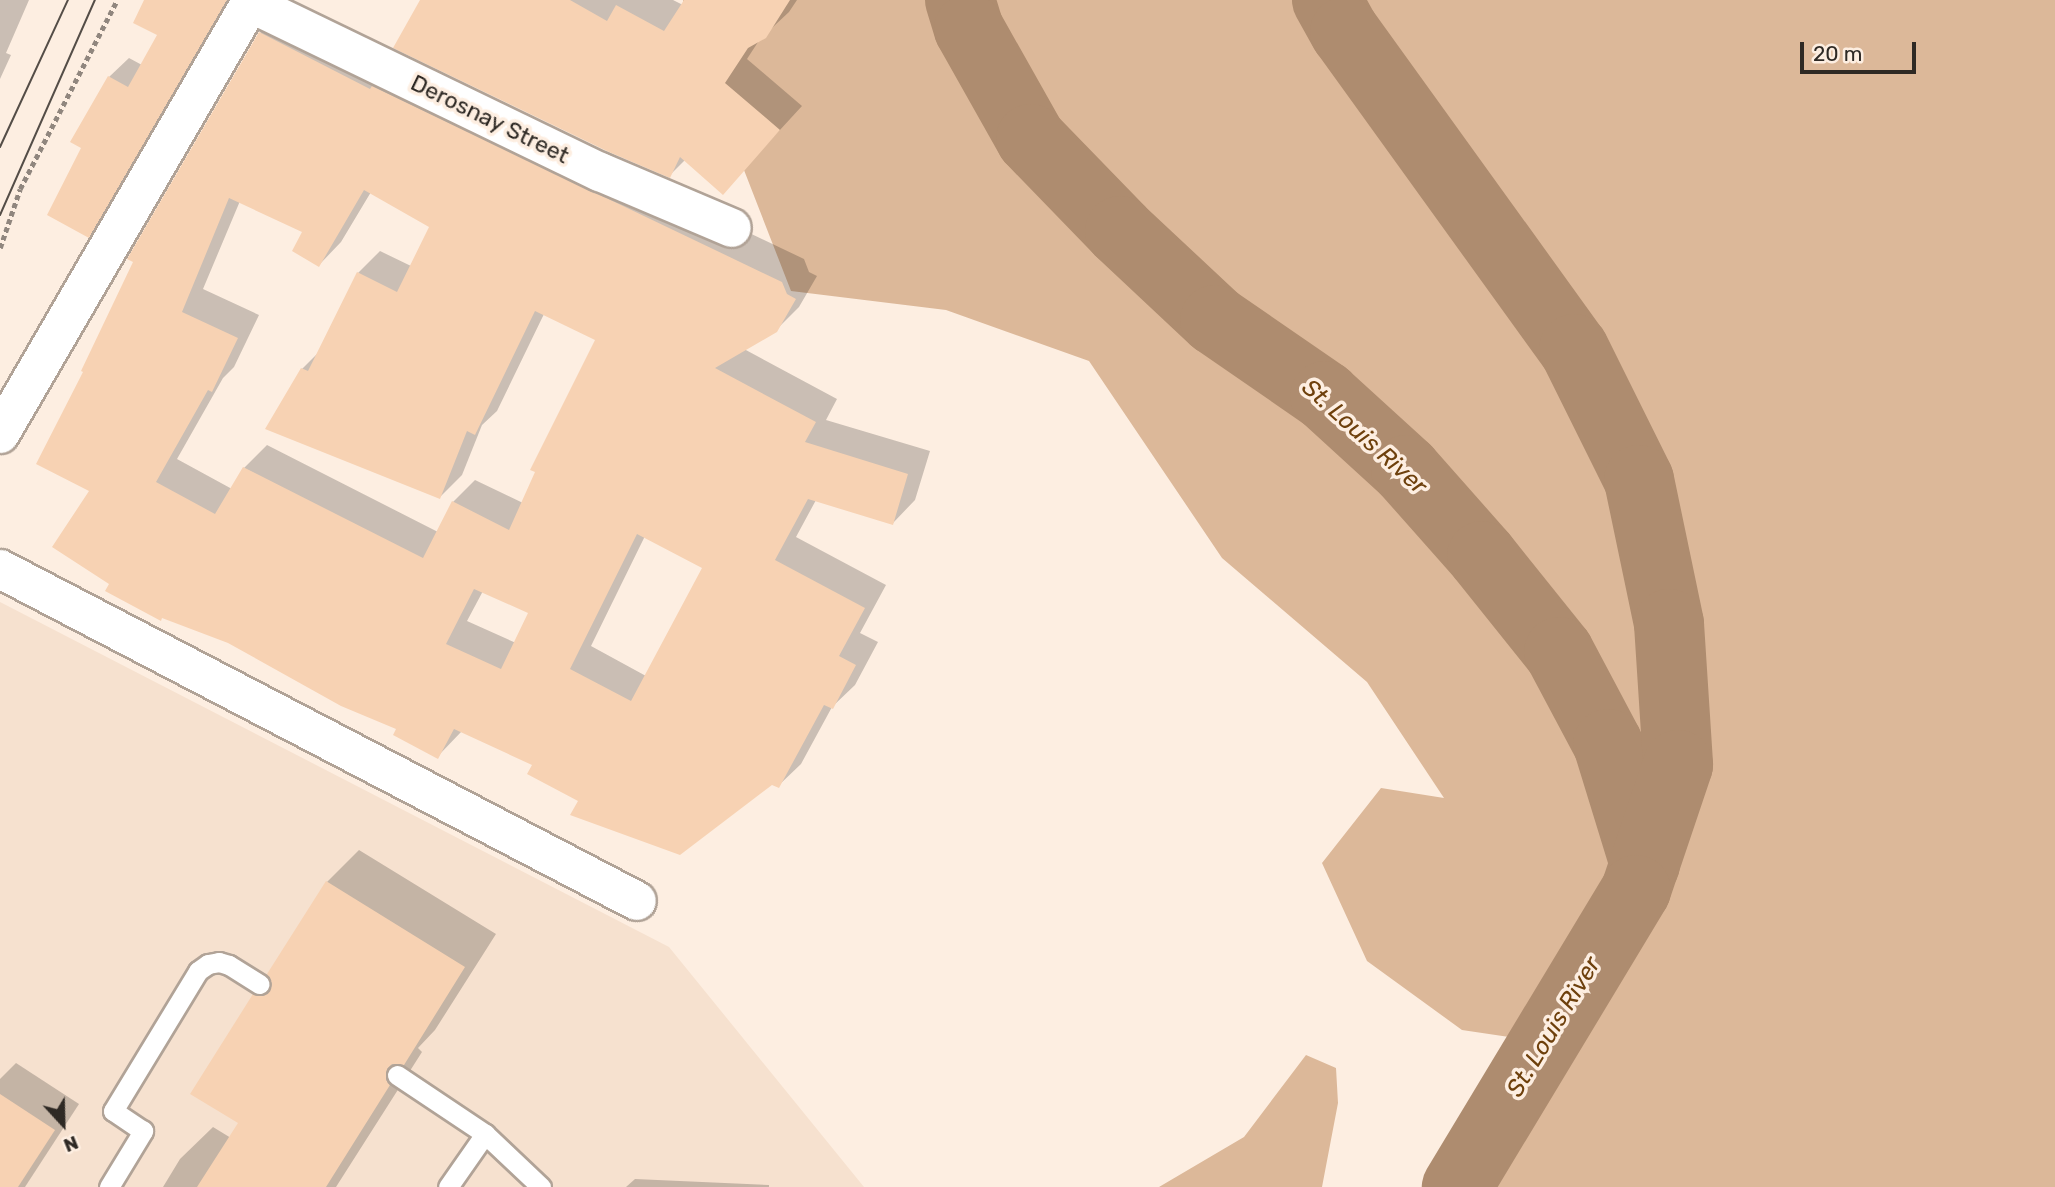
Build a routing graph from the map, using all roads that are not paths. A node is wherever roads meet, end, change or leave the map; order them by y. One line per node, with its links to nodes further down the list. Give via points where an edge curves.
1 (251, 1): 2 (street, Derosnay Street, via 600,172); 3 (street)
2 (732, 228)
3 (0, 434)
4 (0, 569): 5 (street)
5 (637, 901)
6 (260, 984): 9 (lane, via 219,962 198,971 113,1111 143,1131)
7 (397, 1075): 8 (lane)
8 (485, 1134): 10 (lane); 11 (lane)
9 (108, 1187)
10 (448, 1187)
11 (541, 1187)

